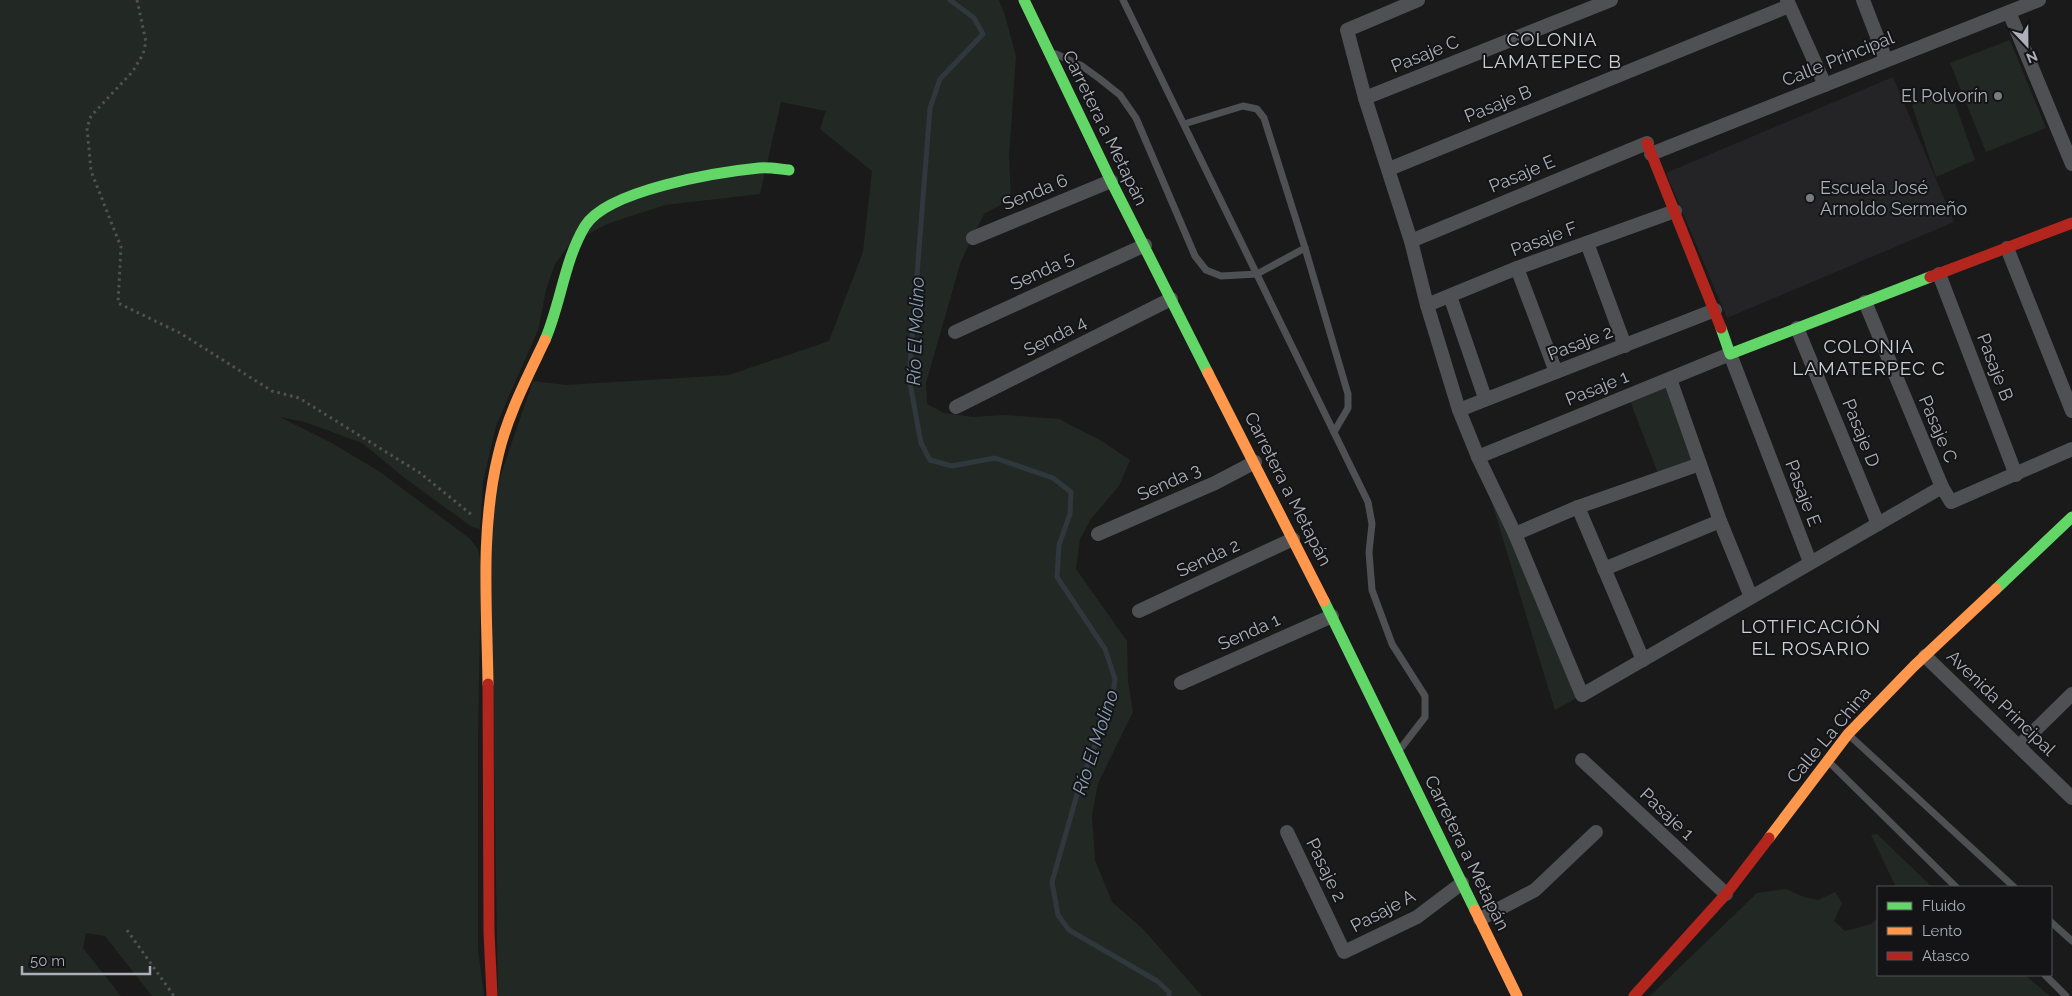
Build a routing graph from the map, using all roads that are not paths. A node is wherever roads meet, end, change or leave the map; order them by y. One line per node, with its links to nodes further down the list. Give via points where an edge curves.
1 (1024, 0): 9 (main road, Carretera a Metapán)
2 (1123, 0): 13 (lane)
3 (1418, 0): 12 (street, via 1347,30)
4 (1611, 0): 12 (street, Pasaje C)
5 (1863, 0): 10 (street)
6 (2039, 0): 8 (street, Calle Principal)
7 (1788, 3): 11 (street); 17 (street, Pasaje B)
8 (2010, 12): 10 (street, Calle Principal); 14 (street)
9 (1048, 51): 19 (main road, Carretera a Metapán); 29 (lane, via 1082,66 1120,94 1136,118 1195,256 1206,270 1221,276)
10 (1886, 60): 11 (street, Calle Principal)
11 (1826, 85): 15 (street, Calle Principal)
12 (1365, 98): 17 (street)
13 (1184, 124): 26 (lane, via 1243,106 1257,109 1264,118); 29 (lane)
14 (2068, 141): 16 (street)
15 (1649, 148): 20 (main road); 23 (street, Pasaje E)
16 (2072, 164)
17 (1389, 169): 23 (street)
18 (789, 170): 86 (main road, via 760,168 676,182 639,193 598,211 577,241 551,326 518,398 498,456 487,528)
19 (1111, 181): 22 (street, Senda 6); 25 (main road, Carretera a Metapán)
20 (1675, 211): 24 (street, Pasaje F); 35 (main road)
21 (2072, 223): 27 (main road)
22 (973, 238)
23 (1411, 241): 34 (street)
24 (1587, 243): 28 (street, Pasaje F); 38 (street)
25 (1144, 245): 32 (main road, Carretera a Metapán); 37 (street, Senda 5)
26 (1305, 248): 29 (lane); 46 (lane, via 1348,394 1348,408)
27 (2008, 248): 30 (main road); 45 (street)
28 (1517, 268): 31 (street, Pasaje F); 40 (street)
29 (1257, 274): 46 (lane)
30 (1939, 274): 33 (main road); 51 (street, Pasaje B)
31 (1450, 296): 34 (street, Pasaje F); 42 (street)
32 (1171, 299): 43 (street, Senda 4); 49 (main road, Carretera a Metapán)
33 (1865, 302): 36 (main road); 52 (street, Pasaje C)
34 (1428, 304): 44 (street)
35 (1715, 310): 38 (street, Pasaje 2); 39 (main road)
36 (1797, 328): 39 (main road); 56 (street, Pasaje D)
37 (955, 332)
38 (1625, 346): 40 (street, Pasaje 2)
39 (1730, 354): 41 (street, Pasaje 1); 60 (street, Pasaje E)
40 (1556, 372): 42 (street, Pasaje 2)
41 (1670, 379): 48 (street, Pasaje 1); 50 (street)
42 (1485, 398): 44 (street, Pasaje 2)
43 (956, 407)
44 (1459, 410): 48 (street)
45 (2072, 411)
46 (1334, 432): 71 (lane, via 1368,502 1372,524 1369,552 1372,590 1392,644 1425,696 1425,717)
47 (2072, 449): 51 (street)
48 (1478, 457): 58 (street)
49 (1255, 462): 57 (street, Senda 3); 59 (main road, Carretera a Metapán)
50 (1700, 464): 53 (street); 55 (street)
51 (2016, 475): 52 (street, via 1951,502)
52 (1942, 487): 56 (street)
53 (1578, 507): 58 (street); 61 (street)
54 (2072, 517): 65 (main road, Calle La China)
55 (1720, 521): 61 (street); 62 (street)
56 (1878, 524): 60 (street)
57 (1098, 534)
58 (1515, 534): 66 (street, via 1582,695)
59 (1293, 539): 63 (street, Senda 2); 64 (main road, Carretera a Metapán)
60 (1810, 562): 62 (street)
61 (1604, 568): 66 (street)
62 (1751, 597): 66 (street)
63 (1139, 611)
64 (1332, 616): 67 (street, Senda 1); 71 (main road, Carretera a Metapán)
65 (1925, 656): 69 (main road, Calle La China); 70 (street, Avenida Principal)
66 (1643, 660)
67 (1182, 683)
68 (2072, 694): 70 (street)
69 (1848, 734): 73 (main road, Calle La China); 79 (lane)
70 (2019, 746): 74 (street, Avenida Principal)
71 (1398, 752): 77 (main road, Carretera a Metapán)
72 (1582, 760): 80 (street, Pasaje 1)
73 (1826, 760): 78 (lane); 80 (main road, Calle La China)
74 (2072, 798)
75 (1287, 832): 84 (street, Pasaje 2)
76 (1596, 832): 81 (street, via 1535,890)
77 (1462, 883): 81 (main road, Carretera a Metapán); 84 (street, Pasaje A, via 1417,917)
78 (1955, 886)
79 (2013, 886)
80 (1726, 894): 88 (main road, Calle La China)
81 (1480, 919): 87 (main road, Carretera a Metapán)
82 (2052, 923): 83 (lane)
83 (2072, 942)
84 (1344, 952)
85 (2046, 976): 89 (lane)
86 (492, 996)
87 (1516, 996)
88 (1634, 996)
89 (2066, 996)

